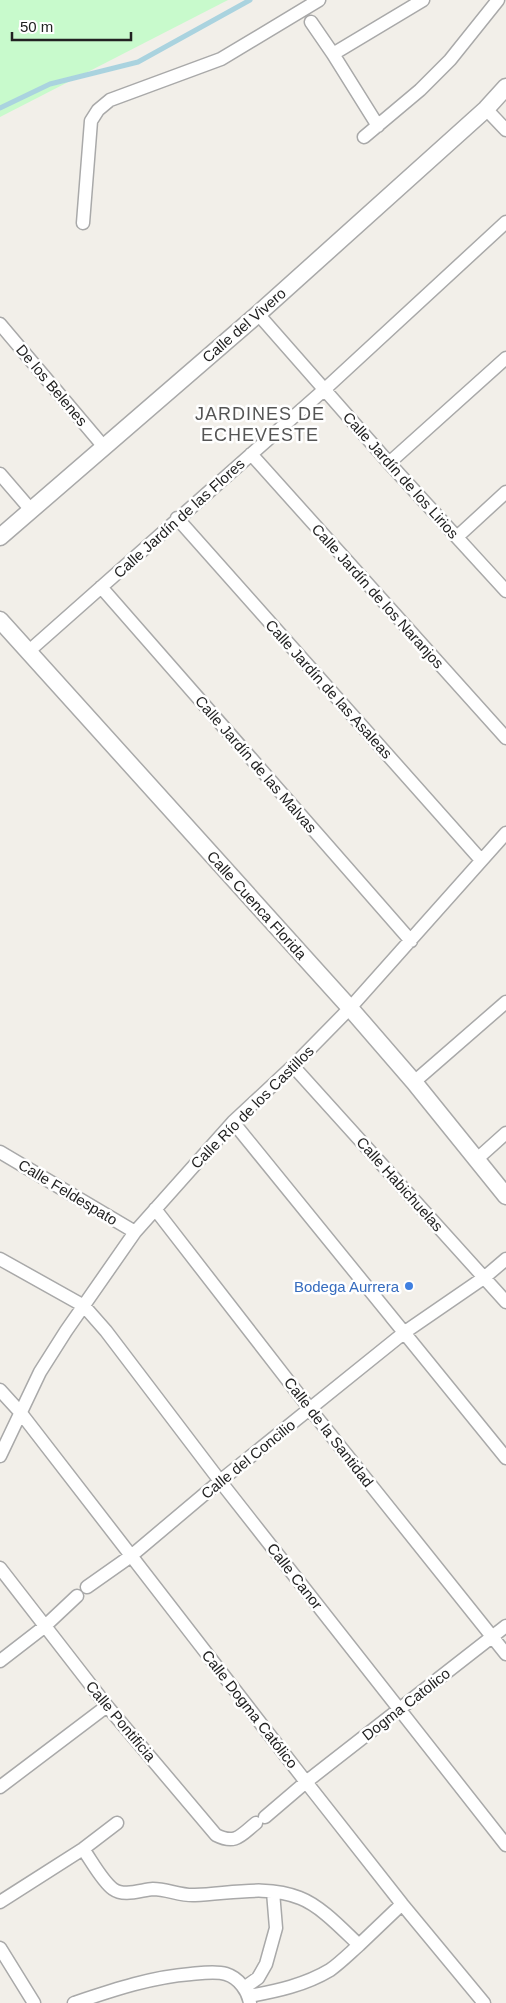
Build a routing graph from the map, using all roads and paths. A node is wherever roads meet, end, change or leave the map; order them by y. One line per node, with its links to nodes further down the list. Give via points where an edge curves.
1 (319, 0): 12 (street, via 221,59 110,100 98,110 91,121)
2 (423, 0): 5 (street)
3 (498, 0): 8 (street, via 450,60)
4 (311, 22): 5 (street)
5 (333, 54): 8 (street)
6 (506, 87): 7 (street, Calle del Vivero)
7 (486, 109): 9 (street); 13 (street, Calle del Vivero)
8 (378, 126): 10 (street)
9 (506, 130)
10 (364, 137)
11 (506, 222): 16 (street, Calle Jardín de las Flores)
12 (83, 223)
13 (258, 314): 16 (street, Calle Jardín de los Lirios); 17 (street, Calle del Vivero)
14 (0, 324): 17 (street, De los Belenes)
15 (506, 358): 19 (street)
16 (325, 389): 18 (street, Calle Jardín de las Flores); 19 (street, Calle Jardín de los Lirios)
17 (104, 447): 22 (street, Calle del Vivero)
18 (251, 454): 23 (street, Calle Jardín de las Flores); 30 (street, Calle Jardín de los Naranjos)
19 (389, 463): 25 (street, Calle Jardín de los Lirios)
20 (0, 474): 22 (street)
21 (506, 492): 25 (street)
22 (31, 510): 24 (street, Calle del Vivero)
23 (177, 518): 26 (street, Calle Jardín de las Flores); 32 (street, Calle Jardín de las Asaleas)
24 (0, 537)
25 (457, 537): 27 (street, Calle Jardín de los Lirios)
26 (101, 587): 29 (street, Calle Jardín de las Flores); 33 (street, Calle Jardín de las Malvas)
27 (506, 591)
28 (0, 620): 29 (street, Calle Cuenca Florida)
29 (29, 651): 35 (street, Calle Cuenca Florida)
30 (506, 738)
31 (506, 833): 32 (street, Calle Río de los Castillos)
32 (481, 860): 33 (street, Calle Río de los Castillos)
33 (411, 941): 35 (street, Calle Río de los Castillos)
34 (506, 1002): 37 (street)
35 (350, 1008): 36 (street, Calle Río de los Castillos); 37 (street, Calle Cuenca Florida)
36 (293, 1066): 38 (street, Calle Río de los Castillos); 47 (street, Calle Habichuelas)
37 (414, 1082): 41 (street, Calle Cuenca Florida)
38 (233, 1122): 43 (street, Calle Río de los Castillos); 50 (street)
39 (506, 1133): 41 (street)
40 (0, 1152): 44 (street, Calle Feldespato)
41 (477, 1159): 42 (street, Calle Cuenca Florida)
42 (506, 1196)
43 (155, 1209): 44 (street, Calle Río de los Castillos); 52 (street, Calle de la Santidad)
44 (135, 1232): 49 (street, Calle Río de los Castillos)
45 (0, 1259): 49 (street, Calle Canor)
46 (506, 1259): 47 (street, Calle del Concilio)
47 (485, 1277): 48 (street, Calle Habichuelas); 50 (street, Calle del Concilio)
48 (506, 1302)
49 (84, 1306): 53 (street, Calle Río de los Castillos, via 40,1372); 56 (street, Calle Canor)
50 (405, 1332): 52 (street, Calle del Concilio); 55 (street)
51 (0, 1390): 53 (street, Calle Dogma Católico)
52 (310, 1409): 56 (street, Calle del Concilio); 63 (street, Calle de la Santidad)
53 (20, 1412): 54 (street, Calle Río de los Castillos); 57 (street, Calle Dogma Católico)
54 (0, 1456)
55 (506, 1458)
56 (220, 1481): 57 (street, Calle del Concilio); 67 (street, Calle Canor)
57 (131, 1556): 59 (street, Calle del Concilio); 68 (street, Calle Dogma Católico)
58 (0, 1568): 62 (street, Calle Pontificia)
59 (87, 1587)
60 (77, 1596): 62 (street)
61 (506, 1626): 63 (street, Dogma Catolico)
62 (44, 1627): 65 (street); 66 (street, Calle Pontificia)
63 (492, 1637): 64 (street, Calle de la Santidad); 67 (street, Dogma Catolico)
64 (506, 1654)
65 (0, 1661)
66 (106, 1706): 68 (street, Calle Pontificia, via 216,1835 227,1840 236,1840); 69 (street)
67 (400, 1709): 68 (street, Dogma Catolico); 71 (street, Calle Canor)
68 (306, 1782): 75 (street, Calle Dogma Católico)
69 (0, 1787)
70 (117, 1823): 72 (street)
71 (506, 1845)
72 (84, 1849): 73 (street, via 108,1884 118,1892 155,1889 192,1896 247,1890); 74 (street)
73 (273, 1892): 76 (street, via 300,1898); 78 (street, via 276,1928 266,1964)
74 (0, 1902)
75 (402, 1904): 76 (street); 81 (street, Calle Dogma Católico)
76 (360, 1945): 78 (street, via 330,1970 306,1981 282,1990)
77 (0, 1948): 79 (street)
78 (247, 1996): 80 (street, via 238,1981 227,1974 203,1973 167,1976)
79 (34, 2003)
80 (74, 2003)
81 (484, 2003)

